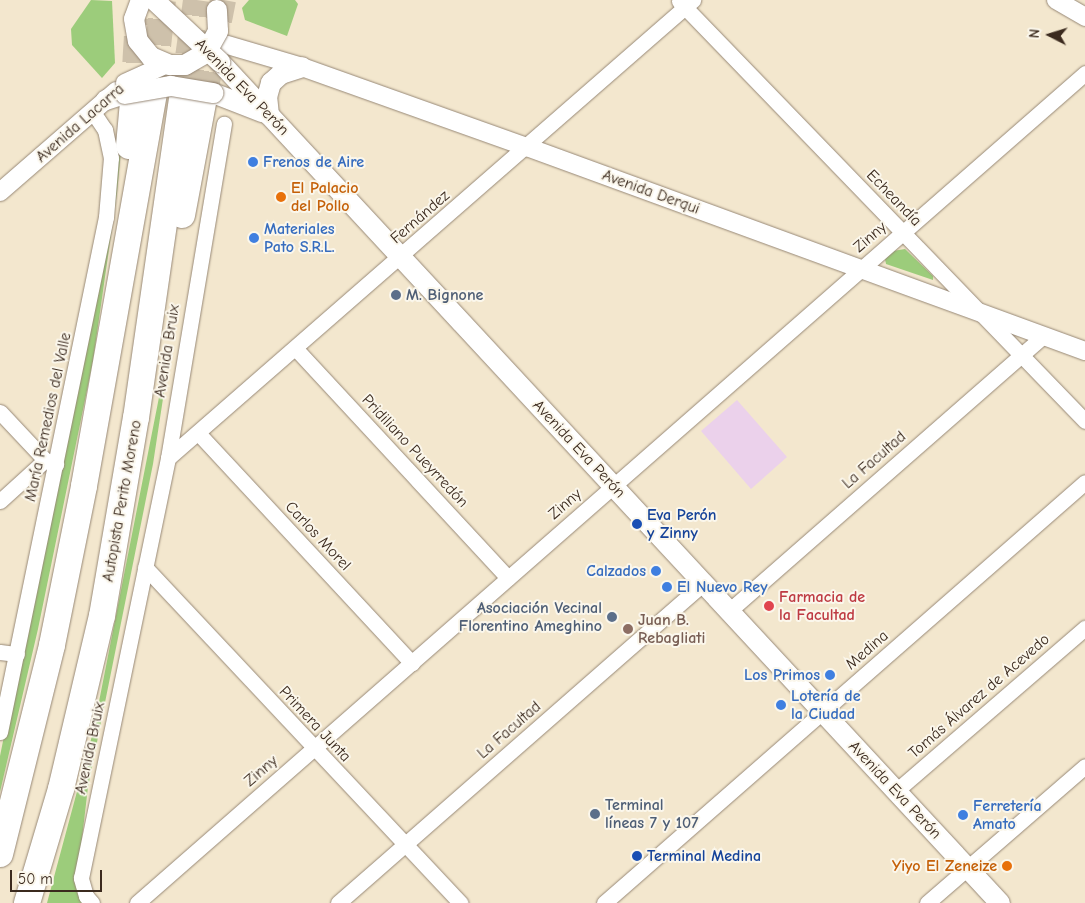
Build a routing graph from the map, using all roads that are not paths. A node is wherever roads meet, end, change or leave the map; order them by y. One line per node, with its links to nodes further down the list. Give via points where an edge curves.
1 (141, 0): 8 (main road, bridge, via 134,19 136,37 147,54)
2 (154, 0): 7 (main road, Avenida Eva Perón, bridge)
3 (1056, 0): 6 (street)
4 (686, 2): 15 (street, Fernández); 17 (street, Echeandía)
5 (217, 3): 7 (main road, bridge)
6 (1085, 17)
7 (217, 50): 8 (main road, bridge, via 190,63); 9 (street, Avenida Derqui); 13 (main road, Avenida Eva Perón)
8 (167, 64): 12 (street, Avenida Lacarra, bridge)
9 (302, 67): 13 (main road, via 281,74 271,83 267,97); 15 (street, Avenida Derqui)
10 (1085, 73): 17 (street, Zinny)
11 (200, 94): 12 (main road, bridge, via 171,86); 13 (main road); 49 (highway, Autopista Perito Moreno, via 176,247 136,418 102,616 61,789)
12 (123, 97): 16 (street, Avenida Lacarra); 29 (street, María Remedios del Valle, via 105,130 111,158 111,179 103,235); 47 (highway, via 119,288 54,636)
13 (269, 115): 18 (main road, Avenida Eva Perón)
14 (224, 124): 28 (street, Avenida Bruix)
15 (527, 147): 18 (street, Fernández); 19 (street, Avenida Derqui)
16 (0, 192)
17 (902, 232): 19 (street, Zinny); 20 (street, Echeandía)
18 (401, 258): 22 (street, Fernández); 31 (main road, Avenida Eva Perón)
19 (860, 269): 20 (street, Avenida Derqui); 31 (street, Zinny)
20 (984, 315): 21 (street, Avenida Derqui); 24 (street, Echeandía)
21 (1043, 336): 23 (street, Avenida Derqui); 24 (street, La Facultad)
22 (296, 349): 27 (street, Fernández); 34 (street, Pridiliano Pueyrredón)
23 (1085, 351)
24 (1022, 353): 26 (street, Echeandía); 36 (street, La Facultad)
25 (0, 412): 29 (street)
26 (1085, 421)
27 (199, 434): 28 (street, Fernández); 40 (street, Carlos Morel)
28 (168, 458): 33 (street, Avenida Bruix)
29 (51, 462): 32 (street); 39 (street, María Remedios del Valle)
30 (1085, 482): 41 (street, Medina)
31 (613, 486): 34 (street, Zinny); 35 (main road, Avenida Eva Perón)
32 (0, 500)
33 (145, 567): 43 (street, Primera Junta); 50 (street, Avenida Bruix, via 80,878)
34 (508, 578): 40 (street, Zinny)
35 (703, 584): 36 (main road, Avenida Eva Perón); 46 (street, La Facultad)
36 (729, 611): 41 (main road, Avenida Eva Perón)
37 (1085, 628): 45 (street, Tomás Álvarez de Acevedo)
38 (0, 652): 39 (street)
39 (17, 654): 42 (street, María Remedios del Valle)
40 (412, 662): 43 (street, Zinny)
41 (823, 711): 45 (main road, Avenida Eva Perón); 54 (street, Medina)
42 (0, 732)
43 (314, 748): 46 (street, Primera Junta); 51 (street, Zinny)
44 (1085, 766): 48 (street)
45 (896, 790): 48 (main road, Avenida Eva Perón)
46 (405, 845): 52 (street, La Facultad); 53 (street, Primera Junta)
47 (0, 854)
48 (968, 868): 55 (street); 56 (main road, Avenida Eva Perón)
49 (27, 903)
50 (92, 903)
51 (137, 903)
52 (338, 903)
53 (460, 903)
54 (604, 903)
55 (926, 903)
56 (1000, 903)

